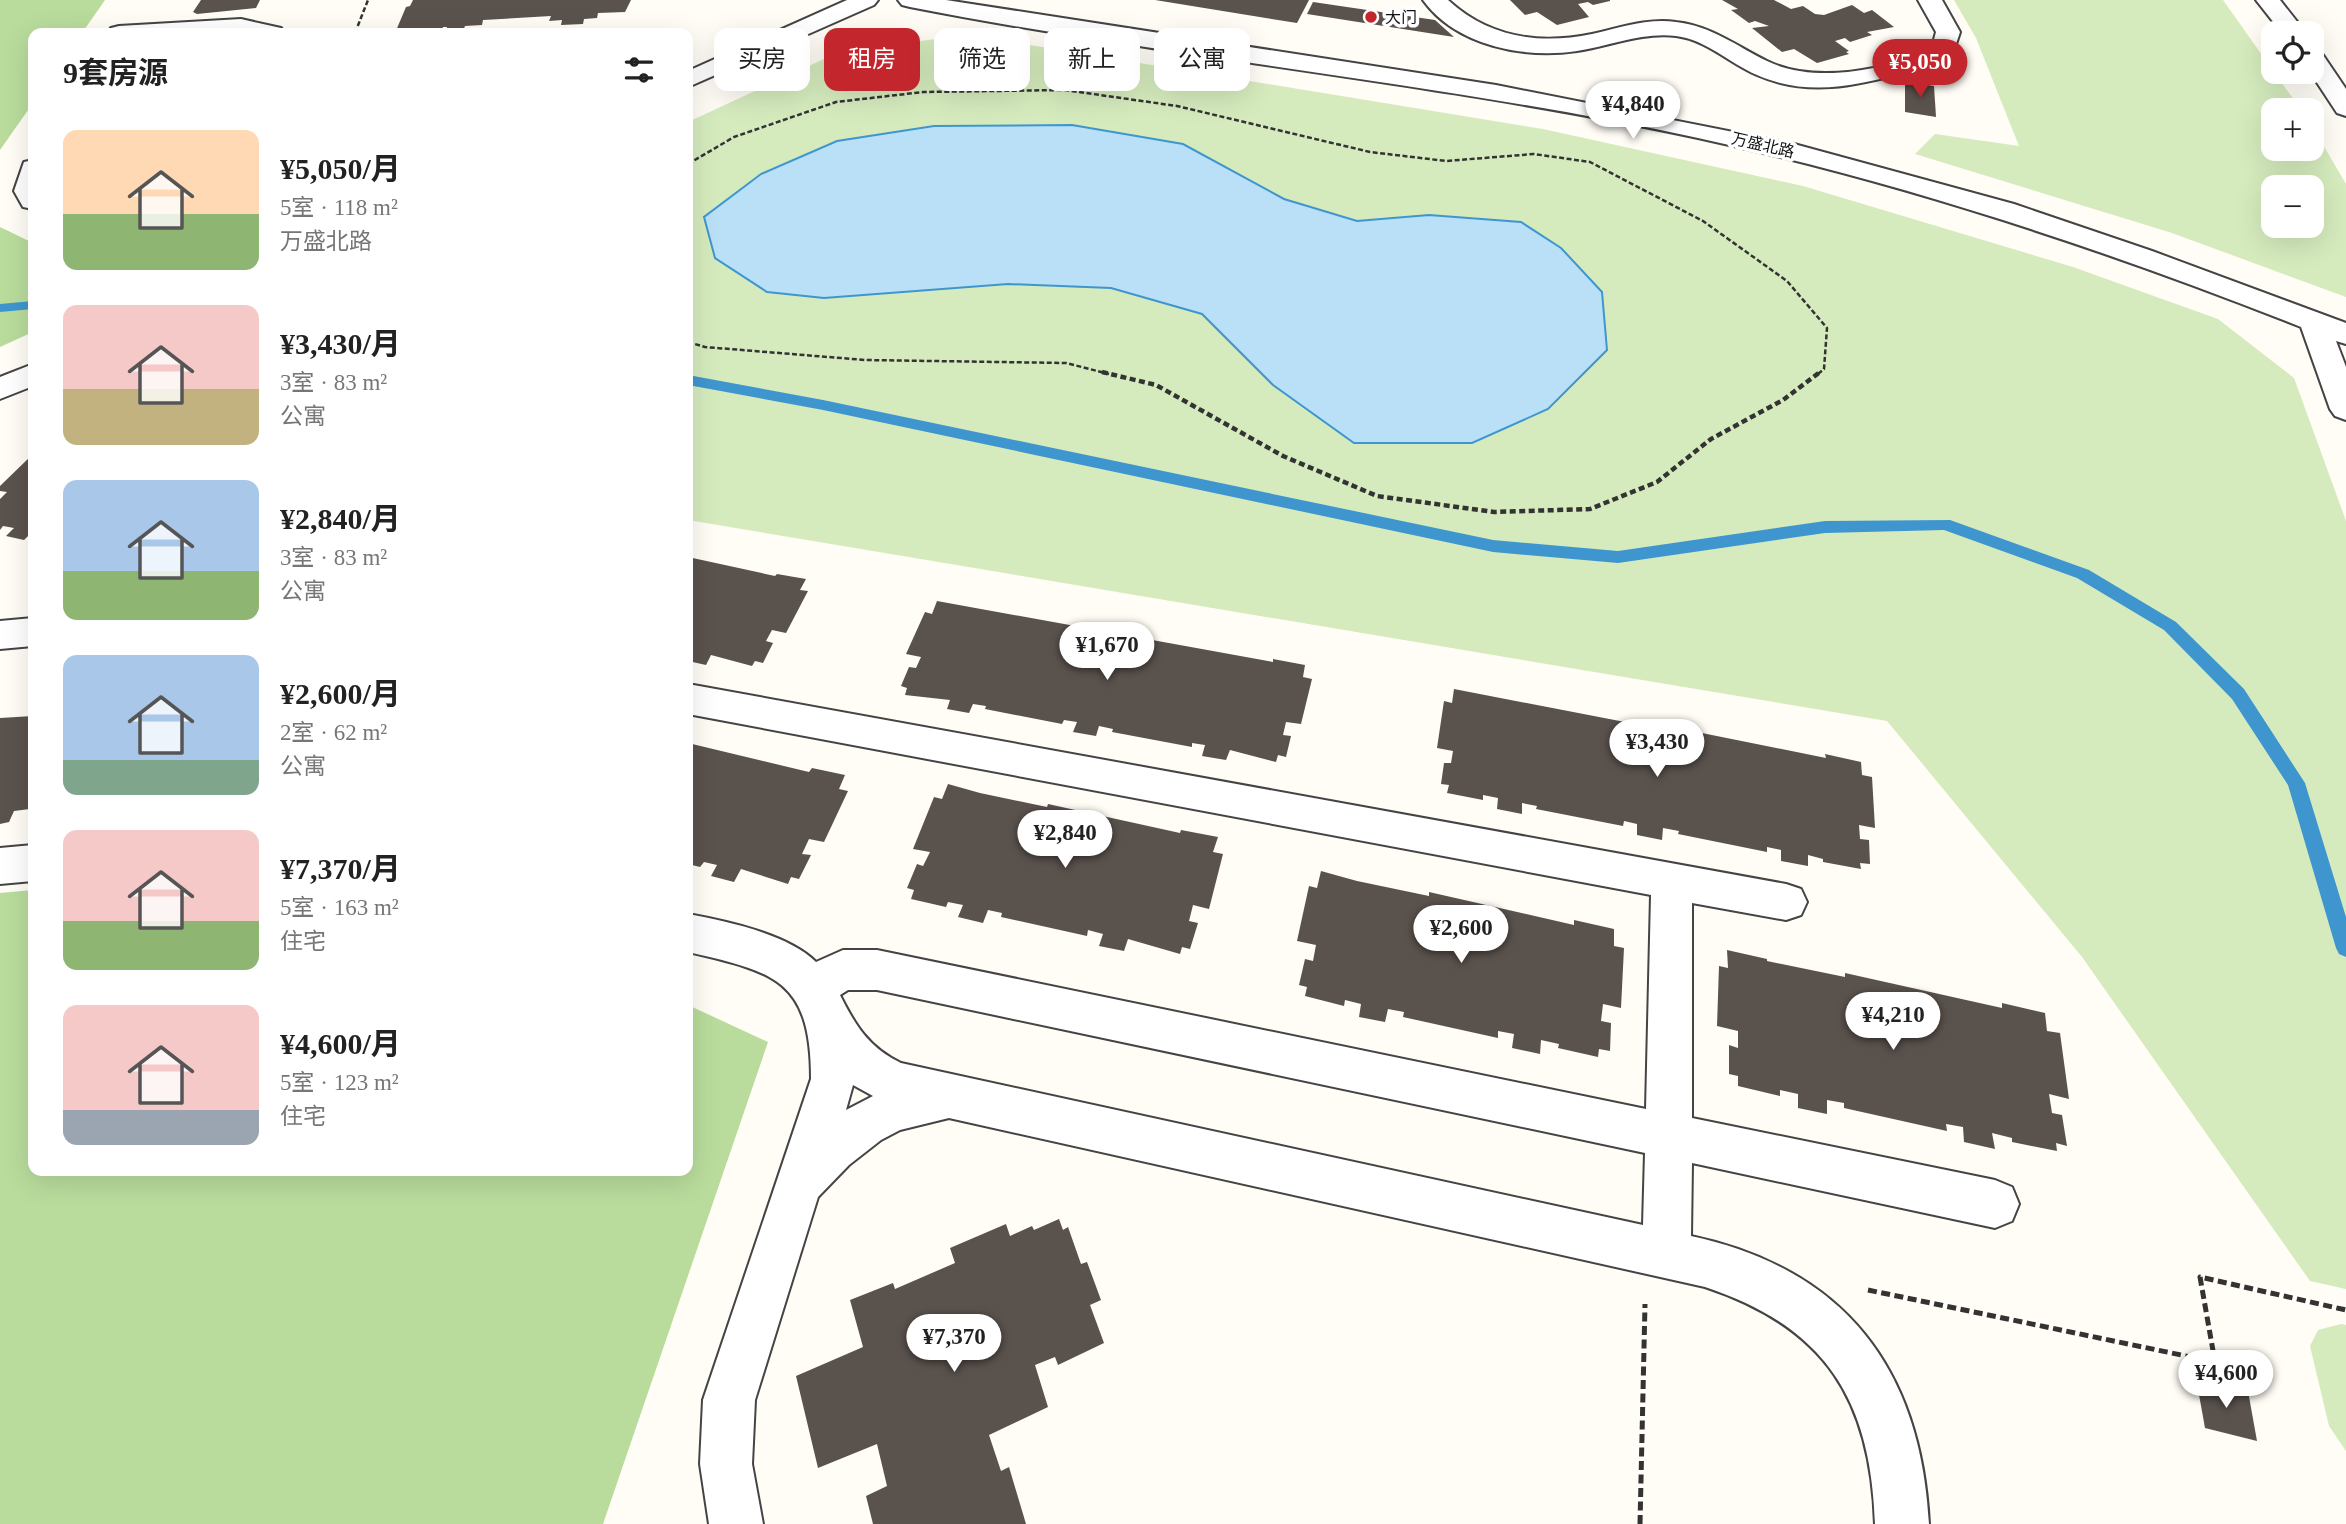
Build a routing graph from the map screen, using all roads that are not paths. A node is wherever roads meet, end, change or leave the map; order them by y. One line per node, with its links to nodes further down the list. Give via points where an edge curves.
1 (866, 0): 12 (street)
2 (910, 0): 14 (street, 万盛北路, via 1540,99 1796,152 2026,217)
3 (1435, 0): 4 (street, via 1467,27 1503,39 1562,45 1646,28 1674,29 1720,41 1777,74 1824,82 1859,79 1943,51 1948,32)
4 (1930, 0)
5 (2268, 0): 7 (street)
6 (133, 11): 8 (street)
7 (2285, 21)
8 (122, 28)
9 (206, 28): 10 (street)
10 (250, 28)
11 (2324, 75): 13 (street)
12 (693, 78)
13 (2346, 108)
14 (2314, 321): 15 (street, 万盛北路); 18 (street)
15 (2346, 334)
16 (28, 376): 17 (street)
17 (0, 389)
18 (2346, 409)
19 (28, 632): 20 (street)
20 (0, 635)
21 (693, 700): 24 (street)
22 (28, 863): 23 (street)
23 (0, 866)
24 (1672, 881): 25 (street); 29 (street)
25 (1786, 902)
26 (693, 934): 27 (street, via 744,944 779,958)
27 (822, 1007): 28 (street, via 847,1053 872,1074 900,1086); 29 (street, via 843,970 877,970); 30 (street, via 835,1051 833,1079)
28 (954, 1097): 30 (street, via 917,1101 884,1112 850,1132 822,1157); 32 (street)
29 (1670, 1136): 31 (street); 32 (street)
30 (797, 1190): 33 (street, via 729,1401 726,1464)
31 (1994, 1204)
32 (1657, 1253): 34 (street, via 1753,1278 1821,1322 1849,1352 1870,1384 1888,1427 1898,1465)
33 (736, 1524)
34 (1902, 1524)

